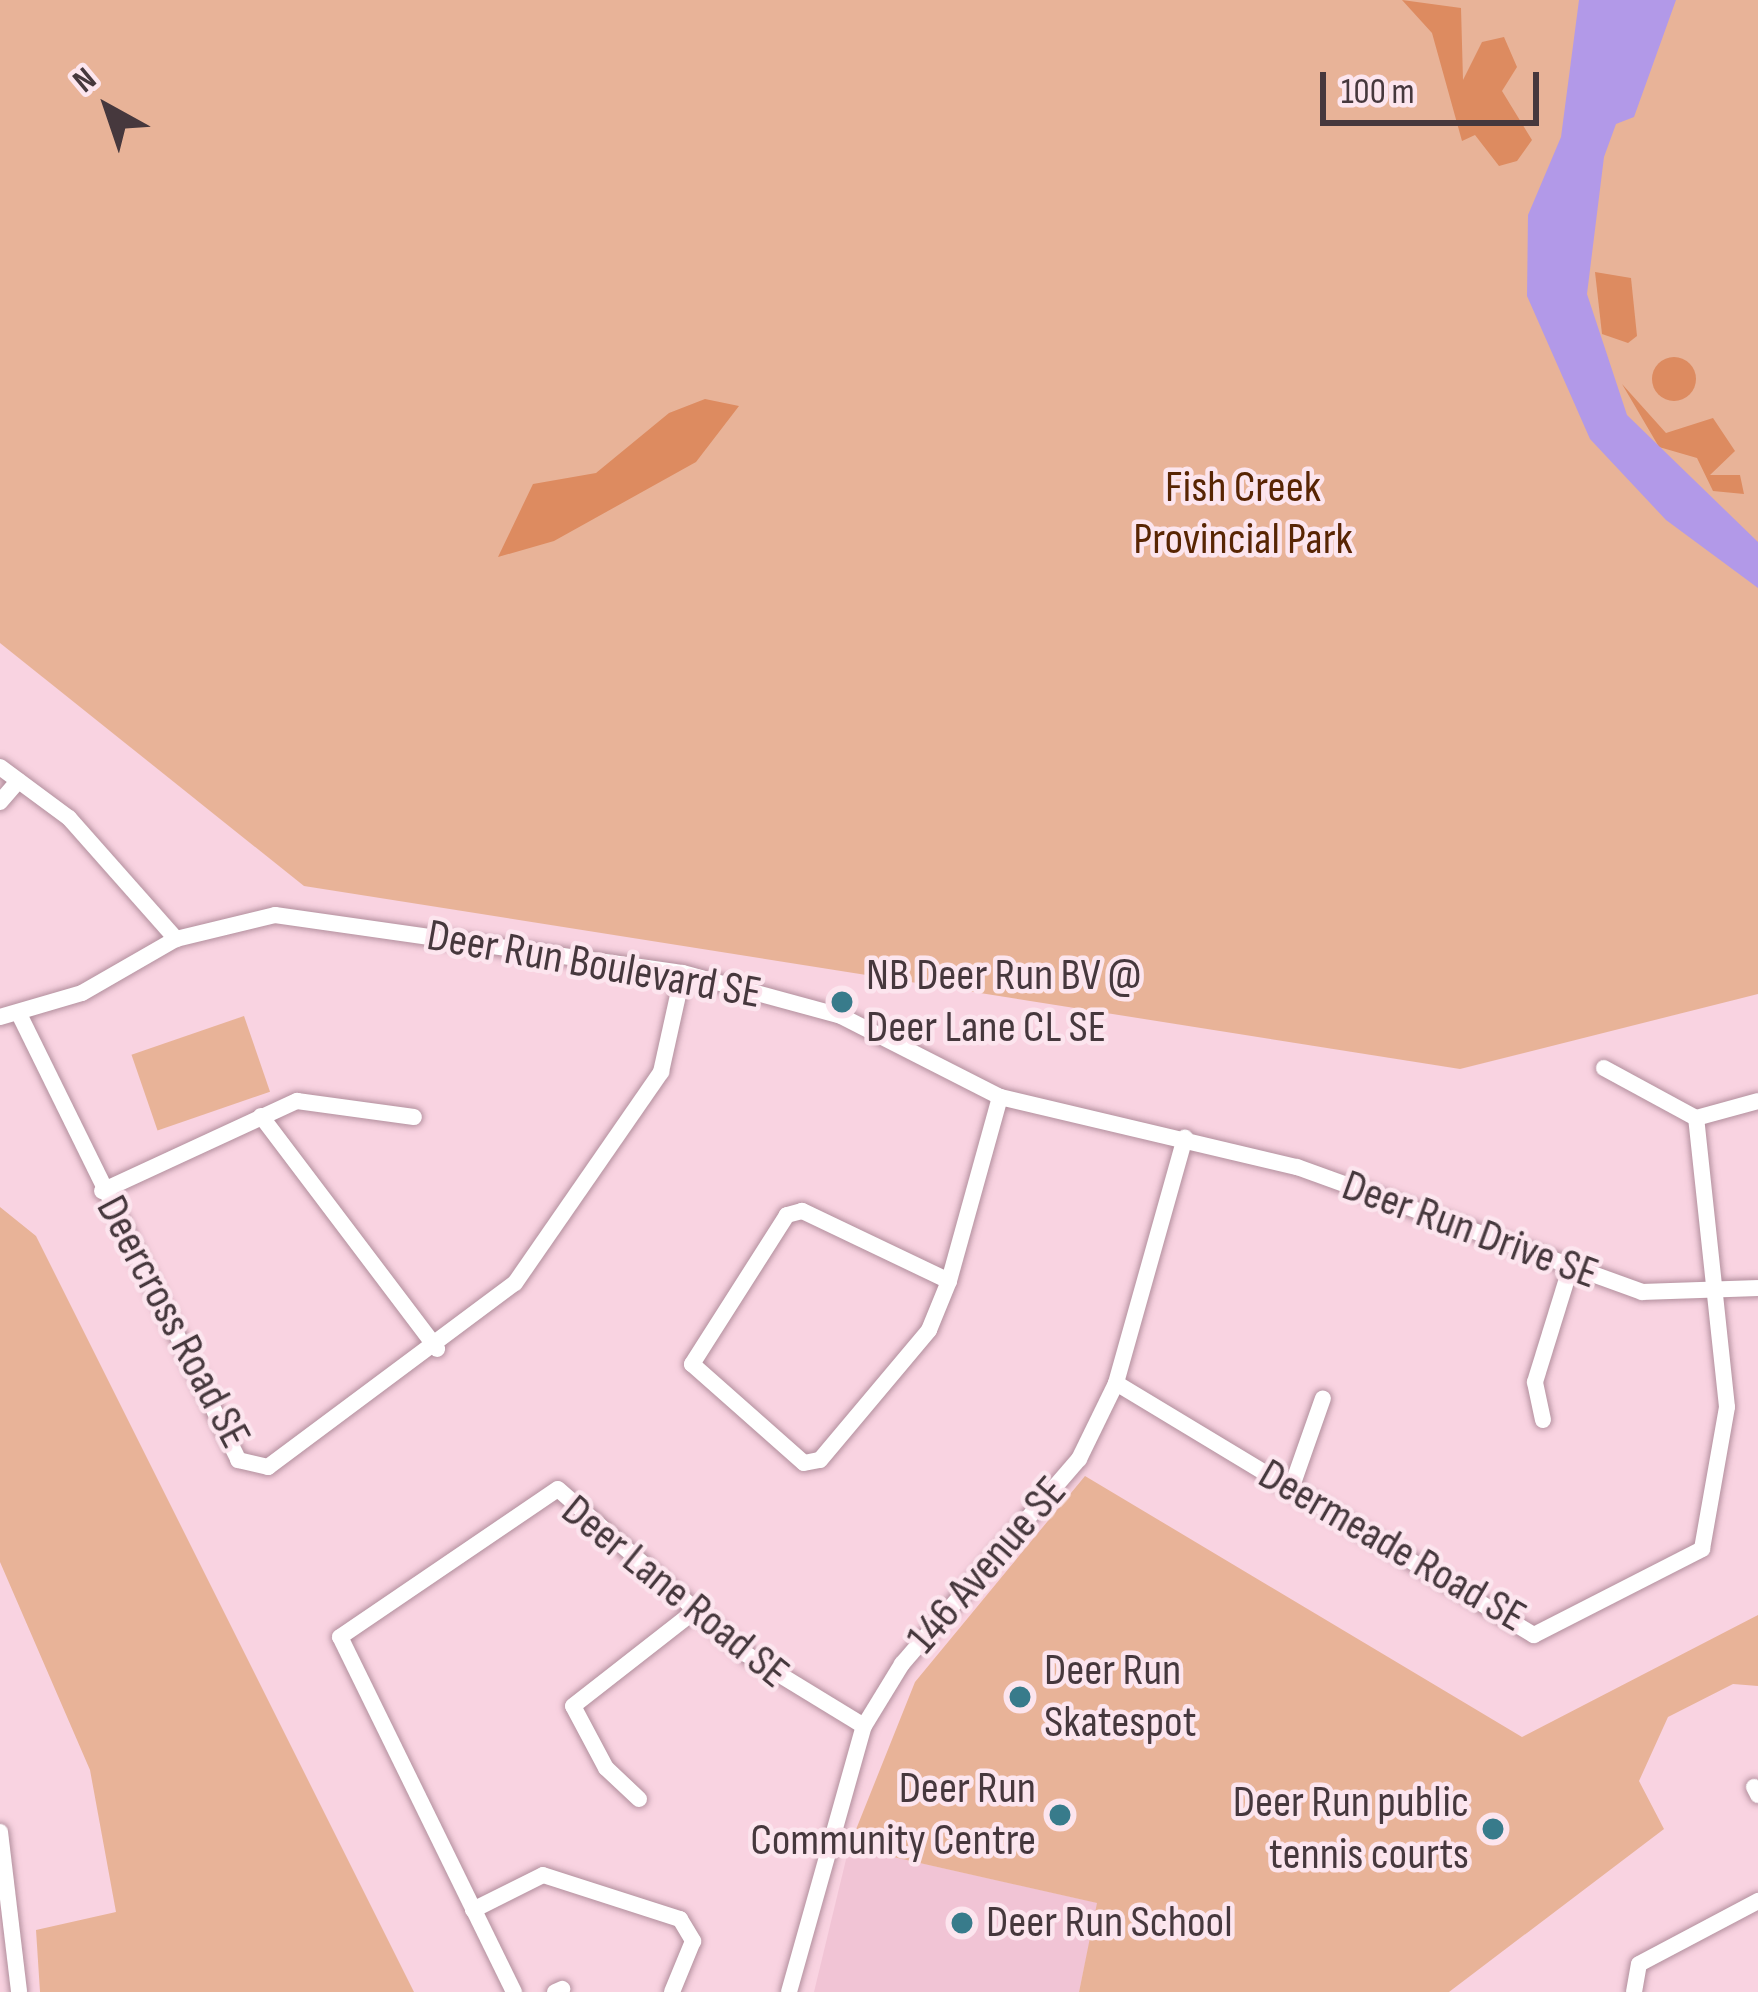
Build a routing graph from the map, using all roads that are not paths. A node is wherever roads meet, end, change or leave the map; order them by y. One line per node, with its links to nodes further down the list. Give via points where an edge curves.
1 (0, 767): 2 (street)
2 (18, 781): 3 (street); 4 (street, via 69,818)
3 (0, 802)
4 (176, 939): 5 (street, Deer Run Boulevard SE, via 274,915); 6 (street, Deer Run Boulevard SE)
5 (683, 973): 9 (street, Deer Run Boulevard SE, via 841,1016); 20 (street, Deercross Road SE, via 661,1072 515,1283)
6 (20, 1016): 7 (street, Deer Run Boulevard SE); 15 (street, Deercross Road SE)
7 (0, 1017)
8 (1604, 1068): 13 (street)
9 (1000, 1097): 14 (street, Deer Run Boulevard SE); 17 (street)
10 (1758, 1101): 13 (street)
11 (261, 1116): 12 (street, via 297,1101); 15 (street); 20 (street)
12 (413, 1117)
13 (1696, 1118): 19 (street)
14 (1185, 1138): 16 (street, Deer Run Drive SE, via 1297,1167); 21 (street, 146 Avenue SE)
15 (102, 1191): 20 (street, Deercross Road SE, via 238,1460 268,1467)
16 (1570, 1269): 19 (street, Deer Run Drive SE, via 1642,1292); 23 (street, via 1535,1382)
17 (949, 1281): 17 (street, via 929,1330 820,1460 804,1463 692,1364 691,1351 788,1215 802,1211)
18 (1758, 1288): 19 (street, Deer Run Drive SE)
19 (1719, 1296): 24 (street, Deermeade Road SE, via 1727,1408 1702,1549 1534,1635)
20 (437, 1349)
21 (1116, 1383): 24 (street, Deermeade Road SE); 26 (street, 146 Avenue SE, via 1079,1459 902,1664)
22 (1323, 1398): 24 (street)
23 (1543, 1420)
24 (1291, 1489)
25 (696, 1610): 26 (street, Deer Lane Road SE, via 790,1687); 27 (street, via 573,1706 606,1768); 30 (street, Deer Lane Road SE, via 558,1490 340,1636)
26 (864, 1726): 34 (street, 146 Avenue SE)
27 (639, 1799)
28 (0, 1832): 31 (street)
29 (1758, 1901): 35 (street, via 1639,1964)
30 (473, 1910): 32 (street, Deer Lane Road SE); 33 (street, via 543,1875 680,1919 693,1941)
31 (19, 1992)
32 (514, 1992)
33 (672, 1992)
34 (789, 1992)
35 (1634, 1992)

